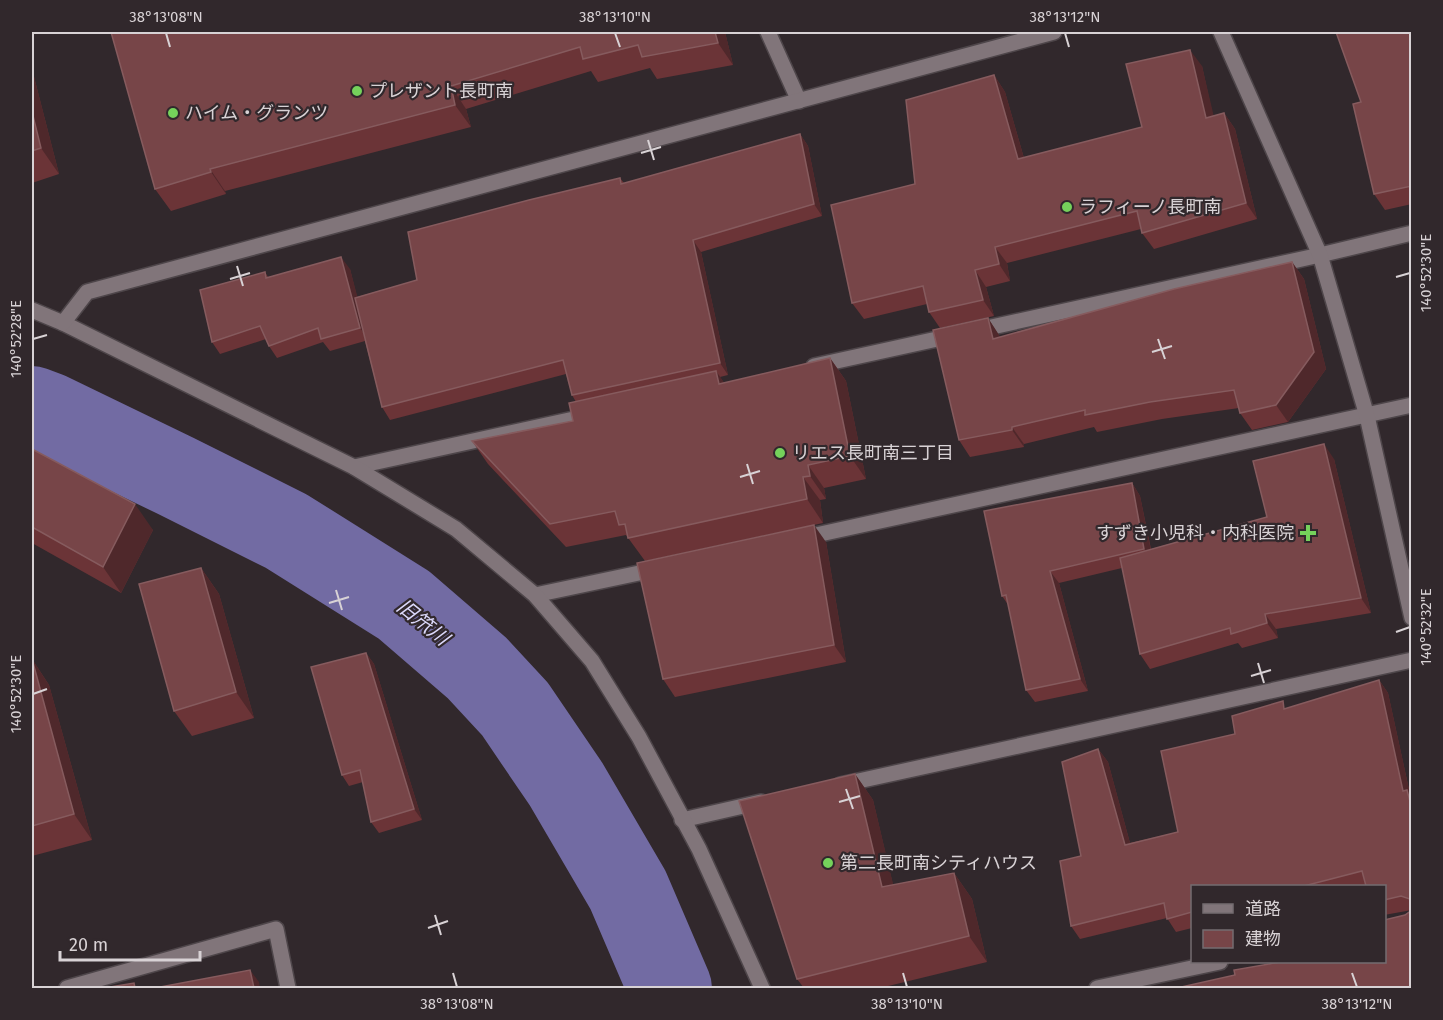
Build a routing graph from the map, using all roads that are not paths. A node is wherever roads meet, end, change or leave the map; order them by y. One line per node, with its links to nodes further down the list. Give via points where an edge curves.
1 (768, 32): 4 (street)
2 (1054, 32): 4 (street)
3 (1221, 32): 6 (street)
4 (799, 101): 8 (street, via 87,291)
5 (1412, 232): 6 (street)
6 (1320, 255): 9 (street); 12 (street)
7 (32, 310): 8 (street)
8 (63, 323): 13 (street)
9 (796, 370)
10 (1412, 405): 12 (street)
11 (610, 411): 13 (street)
12 (1366, 416): 14 (street); 17 (street)
13 (354, 467): 16 (street, via 456,529)
14 (793, 540)
15 (676, 565): 16 (street)
16 (535, 595): 21 (street, via 592,661 639,737)
17 (1412, 618)
18 (1412, 660): 19 (street)
19 (821, 789)
20 (775, 799): 21 (street)
21 (682, 820): 25 (street)
22 (1215, 963): 26 (street)
23 (67, 988): 24 (street, via 276,929)
24 (288, 988)
25 (762, 988)
26 (1097, 988)

